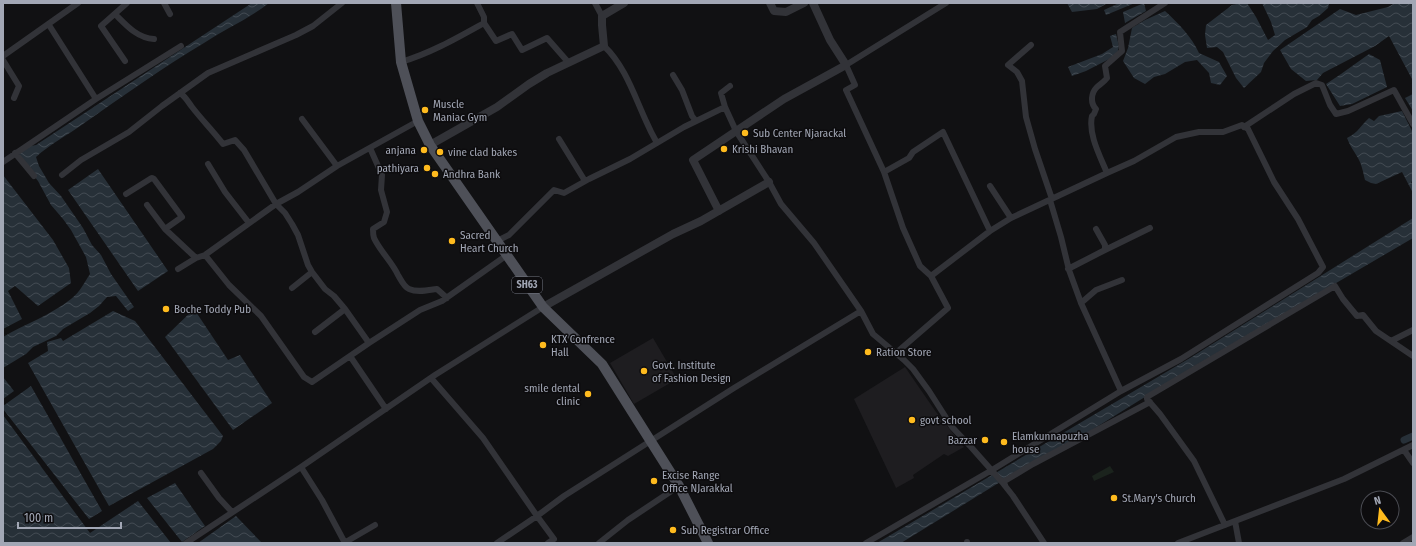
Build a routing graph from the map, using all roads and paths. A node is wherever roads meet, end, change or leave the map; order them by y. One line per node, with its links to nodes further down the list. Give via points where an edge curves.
1 (78, 3): 18 (street)
2 (127, 3): 14 (street)
3 (164, 3): 15 (street)
4 (342, 3): 31 (street, via 313,26 208,73)
5 (396, 3): 26 (main road, SH63)
6 (477, 3): 17 (street)
7 (595, 3): 16 (street)
8 (624, 3): 16 (street)
9 (770, 3): 10 (street, via 774,11 786,12)
10 (804, 3)
11 (813, 3): 28 (street, via 830,40)
12 (946, 3): 28 (street)
13 (1165, 3): 50 (street, via 1120,32 1122,51 1105,66 1107,78 1093,93 1092,106 1096,109 1090,122)
14 (115, 14): 19 (street, via 129,28 146,39); 25 (street, via 101,26)
15 (170, 14)
16 (602, 16): 21 (street)
17 (484, 23): 26 (street, via 448,43); 27 (street, via 496,41 512,34 522,50 546,38)
18 (49, 25): 23 (street); 33 (street)
19 (154, 40)
20 (181, 46): 33 (street)
21 (604, 46): 27 (street); 42 (street, via 618,62)
22 (1031, 46): 57 (street, via 1008,65 1017,72 1022,81 1026,117)
23 (3, 56)
24 (3, 60): 32 (street, via 19,86)
25 (125, 62)
26 (401, 62): 36 (main road, SH63)
27 (568, 62): 43 (street)
28 (846, 65): 40 (street, via 784,99); 49 (street, via 855,85 846,90)
29 (673, 74): 37 (street)
30 (730, 86): 34 (street, via 721,93)
31 (180, 93): 51 (street, via 129,132 81,160); 58 (street, via 187,98 223,144 235,140 244,150)
32 (14, 98)
33 (96, 99): 45 (street)
34 (725, 107): 37 (street); 40 (street)
35 (302, 119): 48 (street)
36 (418, 121): 43 (main road, SH63); 44 (street)
37 (696, 121): 42 (street)
38 (1413, 124): 39 (street, via 1394,90 1336,114 1322,85 1316,83 1294,94)
39 (1244, 127): 50 (street, via 1242,125 1223,132 1199,132 1176,137); 91 (street, via 1248,129 1274,182 1298,219 1323,267 1318,273 1181,359)
40 (736, 131): 54 (street); 60 (street, via 693,160)
41 (559, 139): 53 (street)
42 (657, 143): 53 (street)
43 (430, 145): 67 (main road, SH63)
44 (370, 148): 48 (street); 78 (street, via 382,175 381,190 387,212 384,222 373,229 375,240 408,289 437,289)
45 (15, 153): 46 (street); 52 (street)
46 (3, 162)
47 (208, 164): 62 (street, via 225,192)
48 (337, 166): 58 (street)
49 (884, 172): 66 (street, via 909,158 913,152 943,132); 75 (street, via 903,228 920,266)
50 (1107, 173): 57 (street)
51 (62, 175)
52 (34, 176)
53 (585, 181): 67 (street, via 564,193 554,190 509,234)
54 (769, 182): 60 (street); 82 (street, via 781,204 814,243)
55 (990, 186): 61 (street)
56 (126, 194): 64 (street, via 154,179 182,217)
57 (1051, 199): 61 (street); 73 (street)
58 (276, 204): 62 (street); 74 (street, via 292,224)
59 (147, 205): 64 (street)
60 (719, 211): 80 (street, via 673,234)
61 (1011, 218): 66 (street)
62 (249, 223): 69 (street)
63 (1150, 228): 68 (street)
64 (165, 229): 71 (street)
65 (1096, 230): 68 (street, via 1105,245)
66 (990, 231): 75 (street)
67 (497, 241): 70 (main road, SH63)
68 (1105, 250): 73 (street)
69 (205, 255): 71 (street); 88 (street, via 229,285 261,316 304,377 312,382)
70 (507, 255): 78 (street); 80 (main road, SH63)
71 (196, 258): 72 (street)
72 (178, 269)
73 (1068, 269): 79 (street)
74 (312, 272): 77 (street); 81 (street)
75 (931, 276): 87 (street, via 948,308)
76 (1122, 280): 79 (street, via 1096,290)
77 (292, 288)
78 (447, 298): 86 (street, via 420,310)
79 (1081, 302): 91 (street)
80 (543, 308): 90 (street); 94 (main road, SH63, via 602,364)
81 (345, 309): 84 (street); 86 (street)
82 (861, 311): 87 (street, via 873,334); 94 (street)
83 (1413, 330): 85 (street)
84 (315, 332)
85 (1391, 341): 89 (street); 92 (street, via 1376,331 1363,315 1357,316 1335,286 1160,388 1147,397)
86 (369, 343): 88 (street)
87 (896, 353): 99 (street, via 913,369 952,427)
88 (350, 356): 93 (street)
89 (1413, 356)
90 (431, 378): 93 (street); 104 (street, via 483,438)
91 (1121, 391): 99 (street)
92 (1150, 402): 102 (street, via 1003,482); 107 (street, via 1194,461)
93 (386, 409): 98 (street)
94 (651, 442): 101 (main road, SH63); 104 (street, via 564,496)
95 (1413, 445): 96 (street)
96 (1404, 450): 97 (street); 105 (street, via 1344,479)
97 (1413, 463)
98 (301, 467): 103 (street); 110 (street)
99 (992, 470): 102 (street); 115 (street)
100 (201, 473): 103 (street)
101 (679, 486): 113 (street); 114 (main road, SH63)
102 (1013, 496): 116 (street)
103 (232, 512): 109 (street)
104 (537, 516): 111 (street); 112 (street, via 554,539)
105 (1235, 521): 107 (street); 118 (street)
106 (375, 525): 110 (street)
107 (1225, 525): 117 (street)
108 (1413, 537): 119 (street)
109 (186, 543)
110 (345, 543)
111 (497, 543)
112 (548, 543)
113 (599, 543)
114 (708, 543)
115 (866, 543)
116 (1044, 543)
117 (1178, 543)
118 (1239, 543)
119 (1403, 543)

